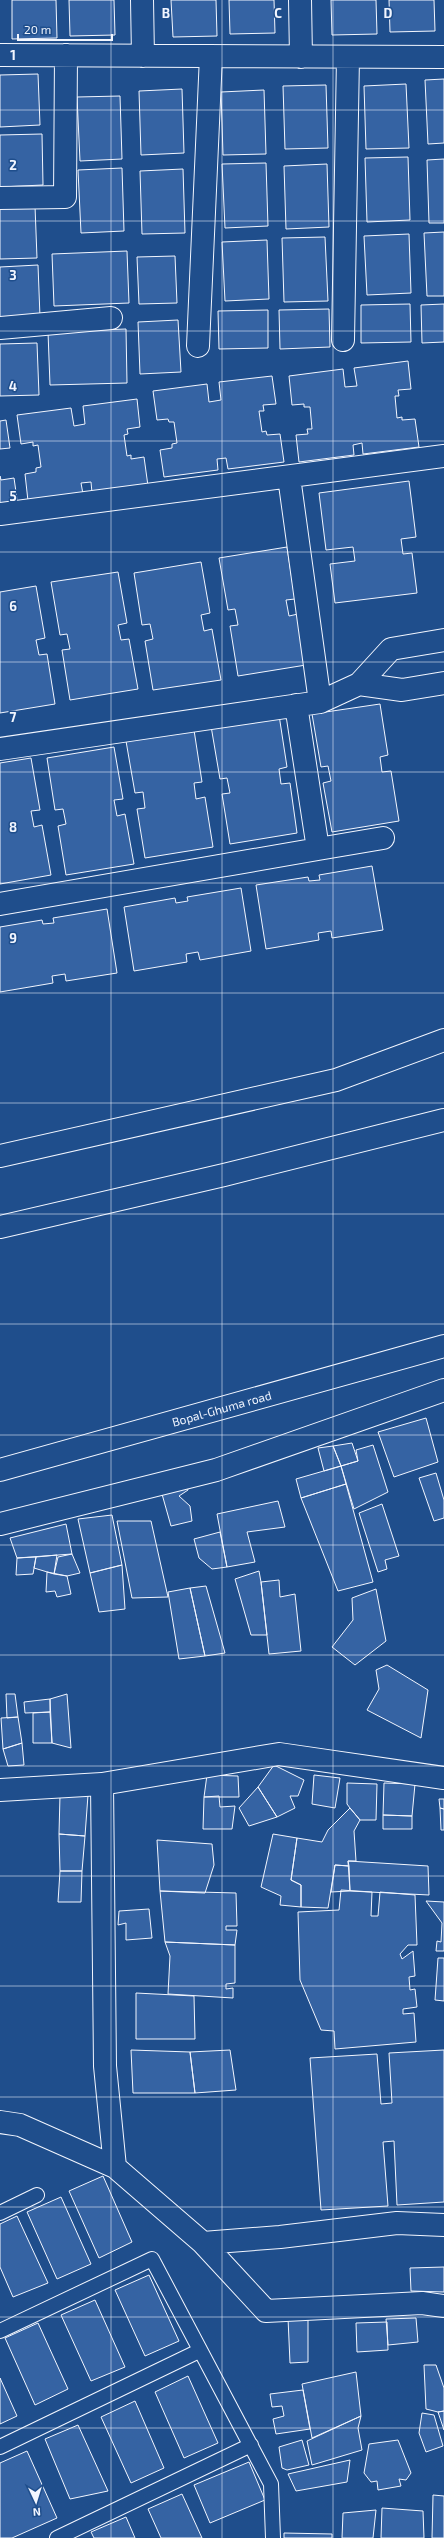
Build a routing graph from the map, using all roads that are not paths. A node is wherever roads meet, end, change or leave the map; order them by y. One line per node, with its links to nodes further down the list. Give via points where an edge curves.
1 (142, 0): 5 (street)
2 (300, 0): 7 (street)
3 (0, 55): 4 (street)
4 (66, 56): 5 (street); 10 (street, via 65,197)
5 (142, 56): 6 (street)
6 (211, 56): 7 (street); 14 (street)
7 (301, 57): 8 (street)
8 (348, 57): 9 (street); 13 (street)
9 (444, 57)
10 (0, 198)
11 (111, 318): 12 (street)
12 (0, 328)
13 (343, 340)
14 (198, 346)
15 (444, 456): 16 (street)
16 (289, 477): 17 (street); 21 (street)
17 (0, 514)
18 (444, 640): 20 (street, via 391,649)
19 (444, 683): 20 (street, via 402,690)
20 (359, 684): 21 (street)
21 (320, 702): 22 (street)
22 (296, 705): 23 (street); 25 (street)
23 (0, 749)
24 (382, 838): 25 (street)
25 (318, 849): 26 (street)
26 (0, 904)
27 (444, 1040): 29 (street, via 336,1080)
28 (444, 1120): 30 (street)
29 (0, 1156)
30 (0, 1227)
31 (444, 1346): 33 (street, Bopal-Ghuma road)
32 (444, 1390): 34 (street, via 216,1470)
33 (0, 1470)
34 (0, 1524)
35 (444, 1778): 36 (street, via 279,1754)
36 (102, 1784): 37 (street); 39 (street, via 105,2066)
37 (0, 1790)
38 (0, 2122): 39 (street, via 20,2125)
39 (114, 2167): 43 (street)
40 (37, 2195): 41 (lane)
41 (0, 2213)
42 (444, 2225): 43 (street, via 397,2223)
43 (203, 2243): 44 (street, via 266,2310 422,2303)
44 (444, 2306)
45 (0, 2331): 46 (lane, via 152,2259)
46 (199, 2351): 47 (lane); 48 (lane)
47 (251, 2445): 49 (lane); 50 (lane, via 271,2484)
48 (0, 2447)
49 (57, 2538)
50 (273, 2538)

